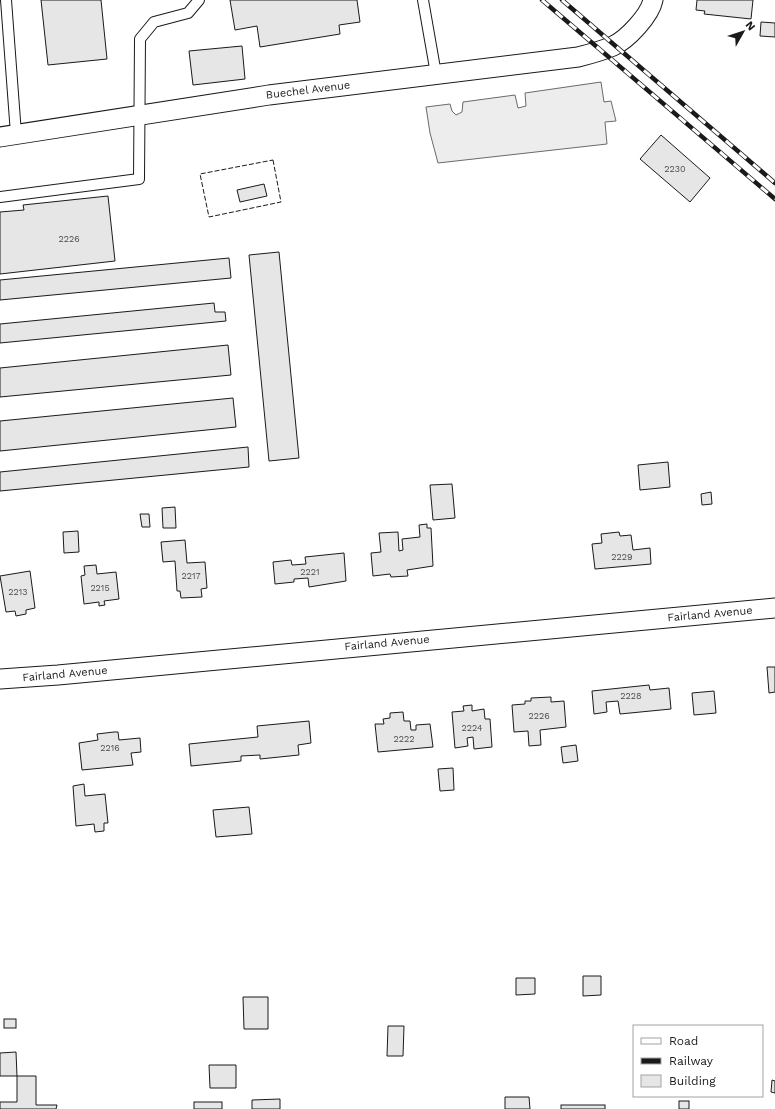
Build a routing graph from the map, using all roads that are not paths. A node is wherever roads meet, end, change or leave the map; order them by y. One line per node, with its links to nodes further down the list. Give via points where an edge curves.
1 (6, 0): 5 (lane)
2 (199, 0): 7 (lane, via 188,12 154,22 140,39)
3 (423, 0): 6 (lane)
4 (654, 0): 6 (street, Buechel Avenue, via 652,8 616,45 578,57)
5 (4, 24): 8 (lane)
6 (436, 74): 7 (street, Buechel Avenue)
7 (138, 115): 8 (street, Buechel Avenue); 9 (lane, via 138,179)
8 (8, 136)
9 (0, 197)
10 (775, 608): 11 (street, Fairland Avenue)
11 (0, 679)

